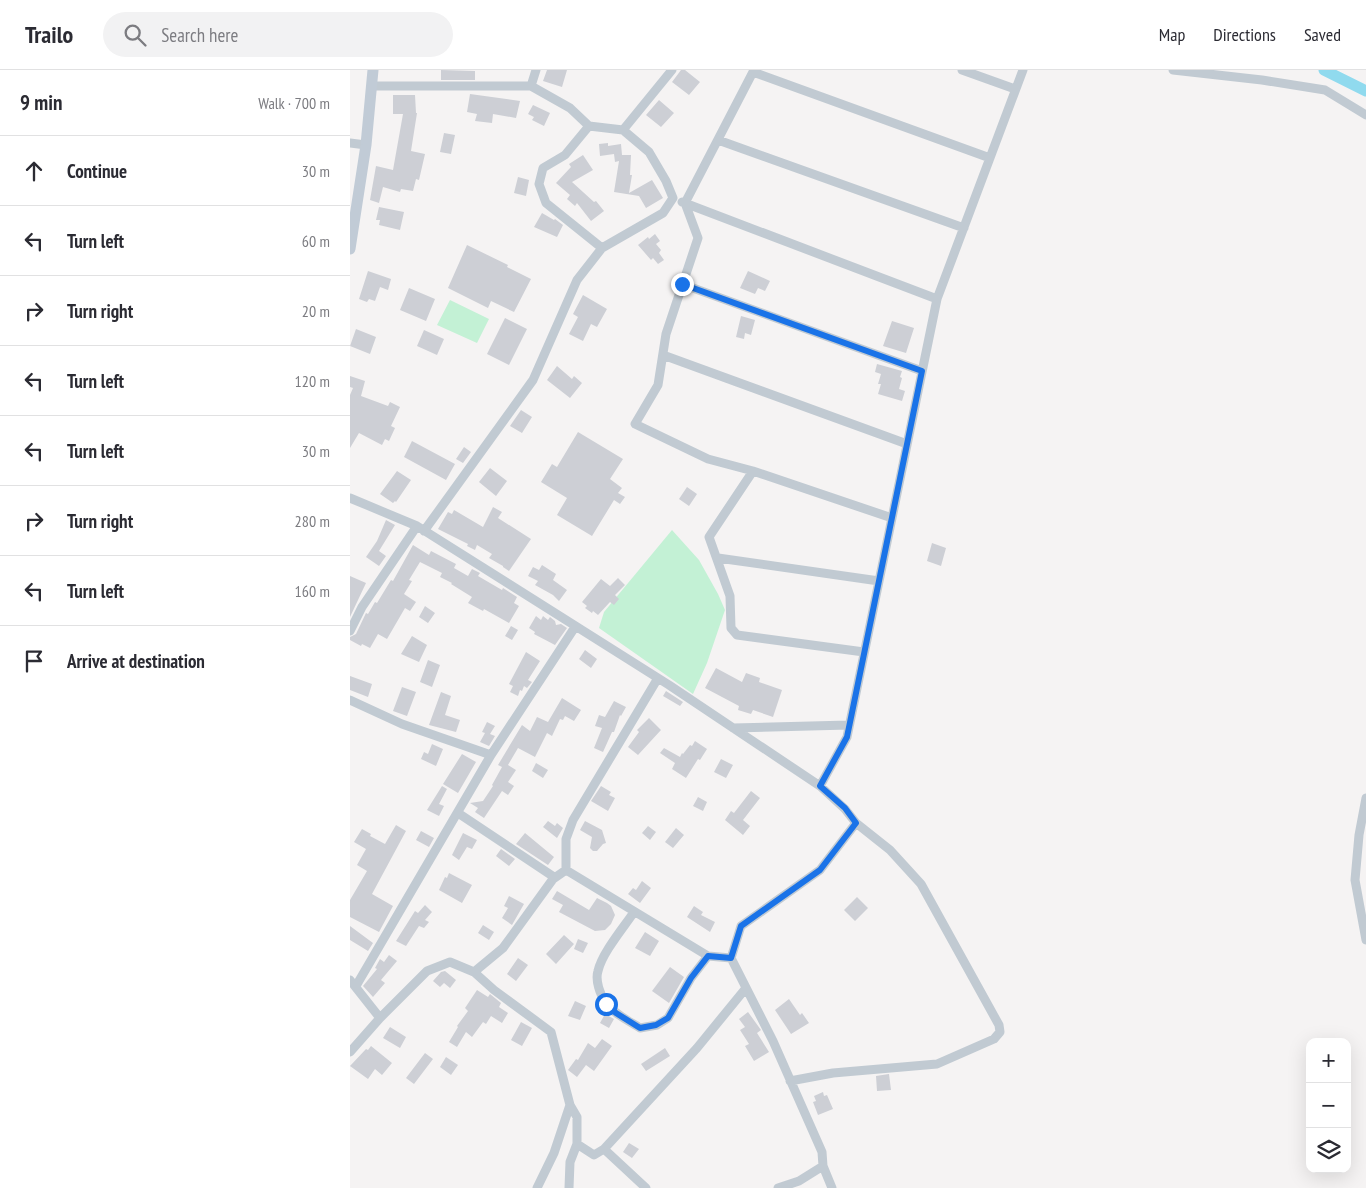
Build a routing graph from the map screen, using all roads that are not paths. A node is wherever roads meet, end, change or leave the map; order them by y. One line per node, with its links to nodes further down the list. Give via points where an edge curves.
1 (373, 70): 8 (main road)
2 (536, 70): 9 (street)
3 (672, 70): 13 (street)
4 (962, 70): 10 (street)
5 (1023, 70): 10 (street)
6 (1173, 70): 11 (street, via 1325,90)
7 (754, 71): 14 (street); 17 (street)
8 (372, 86): 9 (street); 16 (main road)
9 (530, 86): 12 (street, via 570,108)
10 (1016, 90): 17 (street)
11 (1366, 115)
12 (588, 126): 13 (street); 21 (street, via 565,155 543,168 539,184 546,203)
13 (623, 130): 18 (street, via 649,152)
14 (718, 140): 19 (street); 20 (street)
15 (350, 143): 16 (street)
16 (366, 145): 22 (main road)
17 (990, 158): 20 (street)
18 (673, 198): 19 (street); 21 (street, via 663,213)
19 (685, 203): 23 (street, via 698,238); 24 (street)
20 (964, 228): 24 (street)
21 (602, 248): 31 (street, via 577,280 533,380)
22 (350, 249)
23 (682, 284): 25 (street, via 666,334); 26 (street)
24 (937, 299): 26 (street)
25 (663, 355): 27 (street); 28 (street, via 658,385 635,424 708,459)
26 (922, 371): 27 (street)
27 (907, 444): 30 (street)
28 (753, 471): 30 (street); 32 (street, via 709,537)
29 (350, 498): 31 (street)
30 (892, 518): 33 (street)
31 (420, 529): 34 (street); 35 (street, via 362,607)
32 (718, 558): 33 (street); 36 (street, via 730,596 731,628 737,636)
33 (879, 581): 36 (street)
34 (575, 627): 37 (street); 41 (street)
35 (350, 632)
36 (864, 652): 39 (street)
37 (658, 678): 40 (street); 46 (street, via 573,820 566,839)
38 (350, 700): 41 (street, via 402,724)
39 (849, 725): 40 (street); 42 (street, via 847,737)
40 (733, 728): 42 (street)
41 (491, 755): 44 (street)
42 (820, 786): 45 (street, via 845,808)
43 (1366, 798): 49 (street, via 1355,880)
44 (458, 813): 47 (street); 53 (street)
45 (856, 823): 51 (street, via 820,870 741,926); 57 (street, via 890,850 921,884 1000,1032 994,1039 937,1064 833,1073)
46 (566, 870): 47 (street); 48 (street)
47 (554, 878): 52 (street, via 503,948)
48 (634, 912): 50 (street); 50 (street, via 597,972 598,988 606,1004 640,1028 656,1025 668,1018)
49 (1366, 940)
50 (708, 956): 51 (street)
51 (731, 958): 54 (street)
52 (474, 972): 55 (street, via 450,962 427,971); 58 (street, via 551,1032)
53 (353, 983): 55 (street)
54 (746, 988): 57 (street); 60 (street, via 697,1048)
55 (380, 1018): 56 (street)
56 (350, 1052)
57 (790, 1081): 61 (street, via 822,1152)
58 (570, 1105): 59 (street, via 577,1117); 63 (street, via 554,1153)
59 (577, 1144): 60 (street, via 594,1154); 64 (street, via 570,1162)
60 (604, 1149): 65 (street)
61 (823, 1166): 62 (street, via 800,1181); 66 (street)
62 (783, 1187)
63 (537, 1188)
64 (569, 1188)
65 (646, 1188)
66 (832, 1188)

